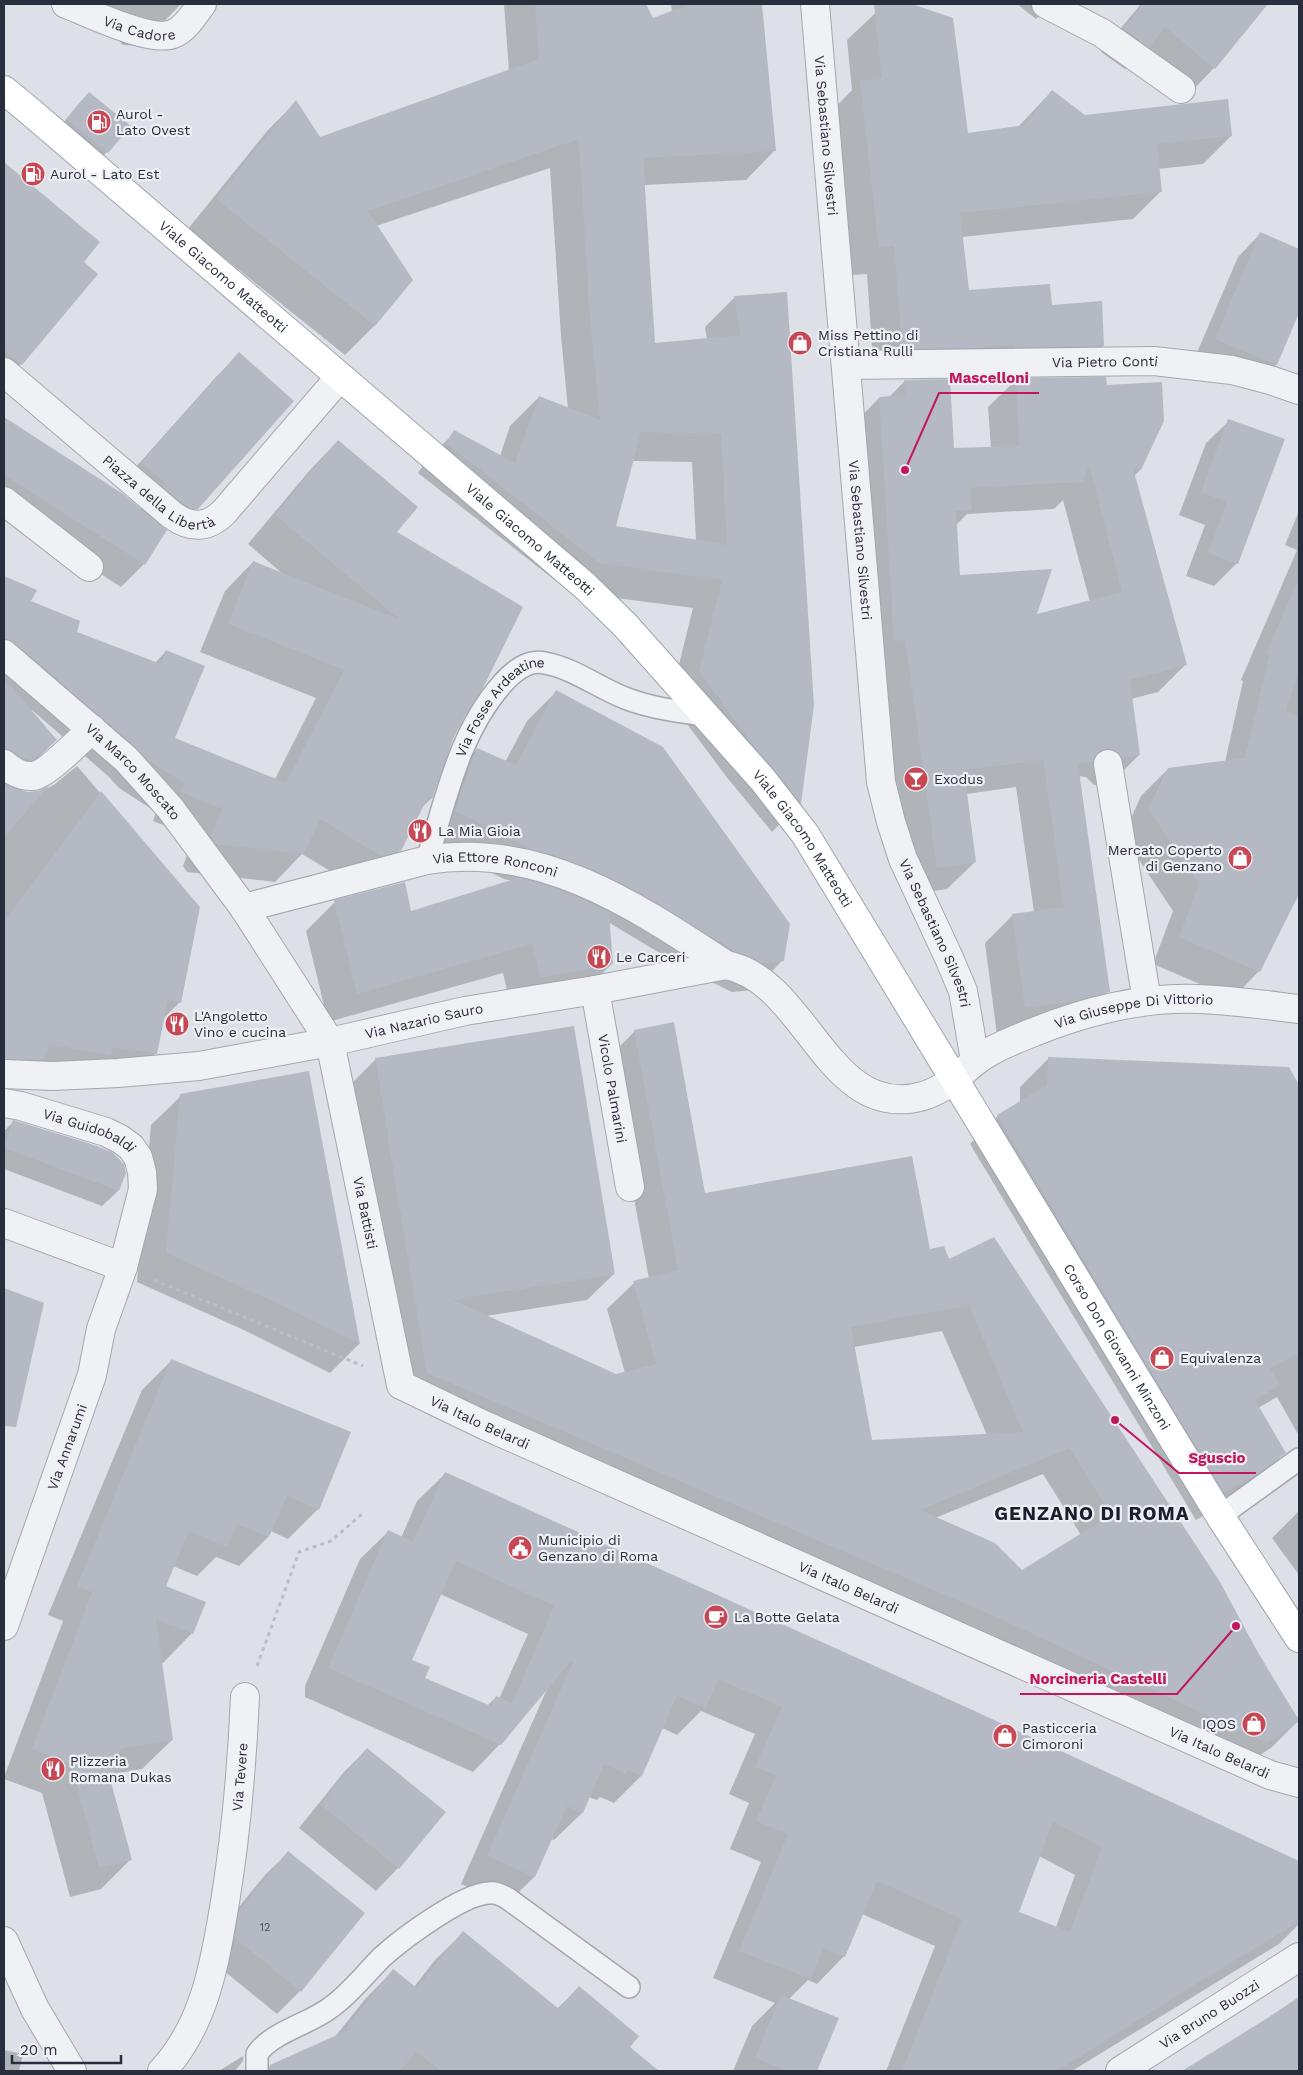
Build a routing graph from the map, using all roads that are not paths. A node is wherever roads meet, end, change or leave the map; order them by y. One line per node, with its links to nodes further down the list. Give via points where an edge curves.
1 (66, 4): 2 (street, Via Cadore, via 138,32 157,36 174,34)
2 (202, 4)
3 (815, 4): 7 (street, Via Sebastiano Silvestri)
4 (1046, 4): 5 (street, via 1102,33)
5 (1181, 89)
6 (5, 95): 9 (main road, Viale Giacomo Matteotti, via 26,108)
7 (847, 365): 10 (street, Via Pietro Conti, via 1154,361 1232,370); 25 (street, Via Sebastiano Silvestri, via 881,782 903,859 963,991)
8 (4, 372): 9 (street, Piazza della Libertà, via 172,515 184,523 202,526 224,512)
9 (340, 377): 14 (main road, Viale Giacomo Matteotti, via 584,586 625,625)
10 (1299, 390)
11 (4, 501): 12 (street)
12 (88, 567)
13 (4, 654): 15 (street, Via Marco Moscato)
14 (703, 715): 18 (lane, Via Fosse Ardeatine, via 627,699 544,662 524,665 496,691 469,734); 27 (main road, Viale Giacomo Matteotti, via 763,780 805,834)
15 (92, 729): 16 (street, via 38,775 24,775); 19 (street, Via Marco Moscato, via 170,808)
16 (4, 764)
17 (1108, 764): 22 (street)
18 (427, 860): 19 (street, Via Ettore Ronconi); 20 (street, Via Ettore Ronconi, via 456,856 500,858 527,863 580,881 643,911)
19 (244, 908): 24 (street, Via Marco Moscato)
20 (726, 965): 21 (street, Via Nazario Sauro); 27 (street, Via Giuseppe Di Vittorio, via 744,971 768,987 856,1084 893,1099 922,1096)
21 (595, 990): 24 (street, Via Nazario Sauro, via 465,1011); 29 (street, Vicolo Palmarini)
22 (1147, 1001): 23 (street, Via Giuseppe Di Vittorio, via 1204,999); 25 (street, Via Giuseppe Di Vittorio, via 1119,1005 1060,1022 1004,1044)
23 (1299, 1009)
24 (330, 1042): 26 (street, Via Nazario Sauro, via 170,1069 52,1076); 33 (street, Via Battisti)
25 (975, 1060): 27 (street, Via Giuseppe Di Vittorio)
26 (4, 1074)
27 (954, 1081): 35 (main road, Corso Don Giovanni Minzoni)
28 (4, 1102): 30 (street, Via Guidobaldi, via 120,1139 138,1157)
29 (630, 1187)
30 (143, 1188): 32 (street, Via Annarumi)
31 (4, 1223): 32 (street)
32 (123, 1267): 36 (street, Via Annarumi, via 101,1329 92,1375)
33 (401, 1385): 39 (street, Via Italo Belardi, via 1270,1776)
34 (1299, 1459): 35 (lane)
35 (1220, 1516): 37 (main road, Corso Don Giovanni Minzoni)
36 (4, 1626)
37 (1299, 1638)
38 (245, 1697): 44 (street, Via Tevere, via 237,1818 216,1956 197,2017 180,2050)
39 (1299, 1783)
40 (4, 1941): 43 (street, via 35,2009)
41 (1299, 1957): 46 (street, Via Bruno Buozzi)
42 (629, 1987): 45 (lane, via 507,1898 489,1892 464,1901 415,1931 331,2008 269,2042 257,2054)
43 (72, 2071)
44 (162, 2071)
45 (257, 2071)
46 (1120, 2071)

